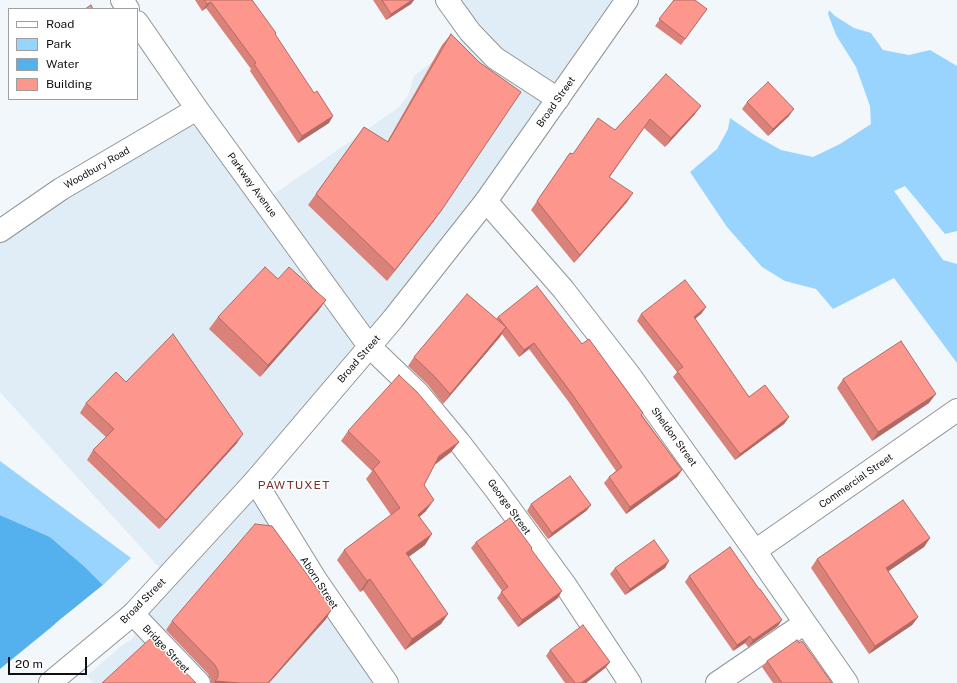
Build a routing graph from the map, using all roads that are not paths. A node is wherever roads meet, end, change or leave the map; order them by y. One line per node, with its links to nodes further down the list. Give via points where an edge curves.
1 (447, 0): 4 (street, via 470,32 495,58)
2 (627, 0): 4 (street, Broad Street)
3 (138, 23): 5 (street, Parkway Avenue)
4 (558, 99): 6 (street, Broad Street)
5 (197, 109): 7 (street, Woodbury Road, via 61,189); 8 (street, Parkway Avenue)
6 (486, 201): 8 (street, Broad Street); 11 (street, Sheldon Street, via 563,289 623,367)
7 (0, 231)
8 (369, 346): 10 (street, Broad Street); 17 (street, George Street, via 418,394 459,442 566,586)
9 (957, 410): 11 (street, Commercial Street)
10 (255, 482): 12 (street, Broad Street); 16 (street, Aborn Street, via 316,580)
11 (755, 551): 13 (street, Sheldon Street)
12 (130, 616): 14 (street, Broad Street); 15 (street, Bridge Street)
13 (805, 623): 18 (street); 19 (street, Sheldon Street)
14 (50, 683)
15 (199, 683)
16 (387, 683)
17 (630, 683)
18 (717, 683)
19 (847, 683)

